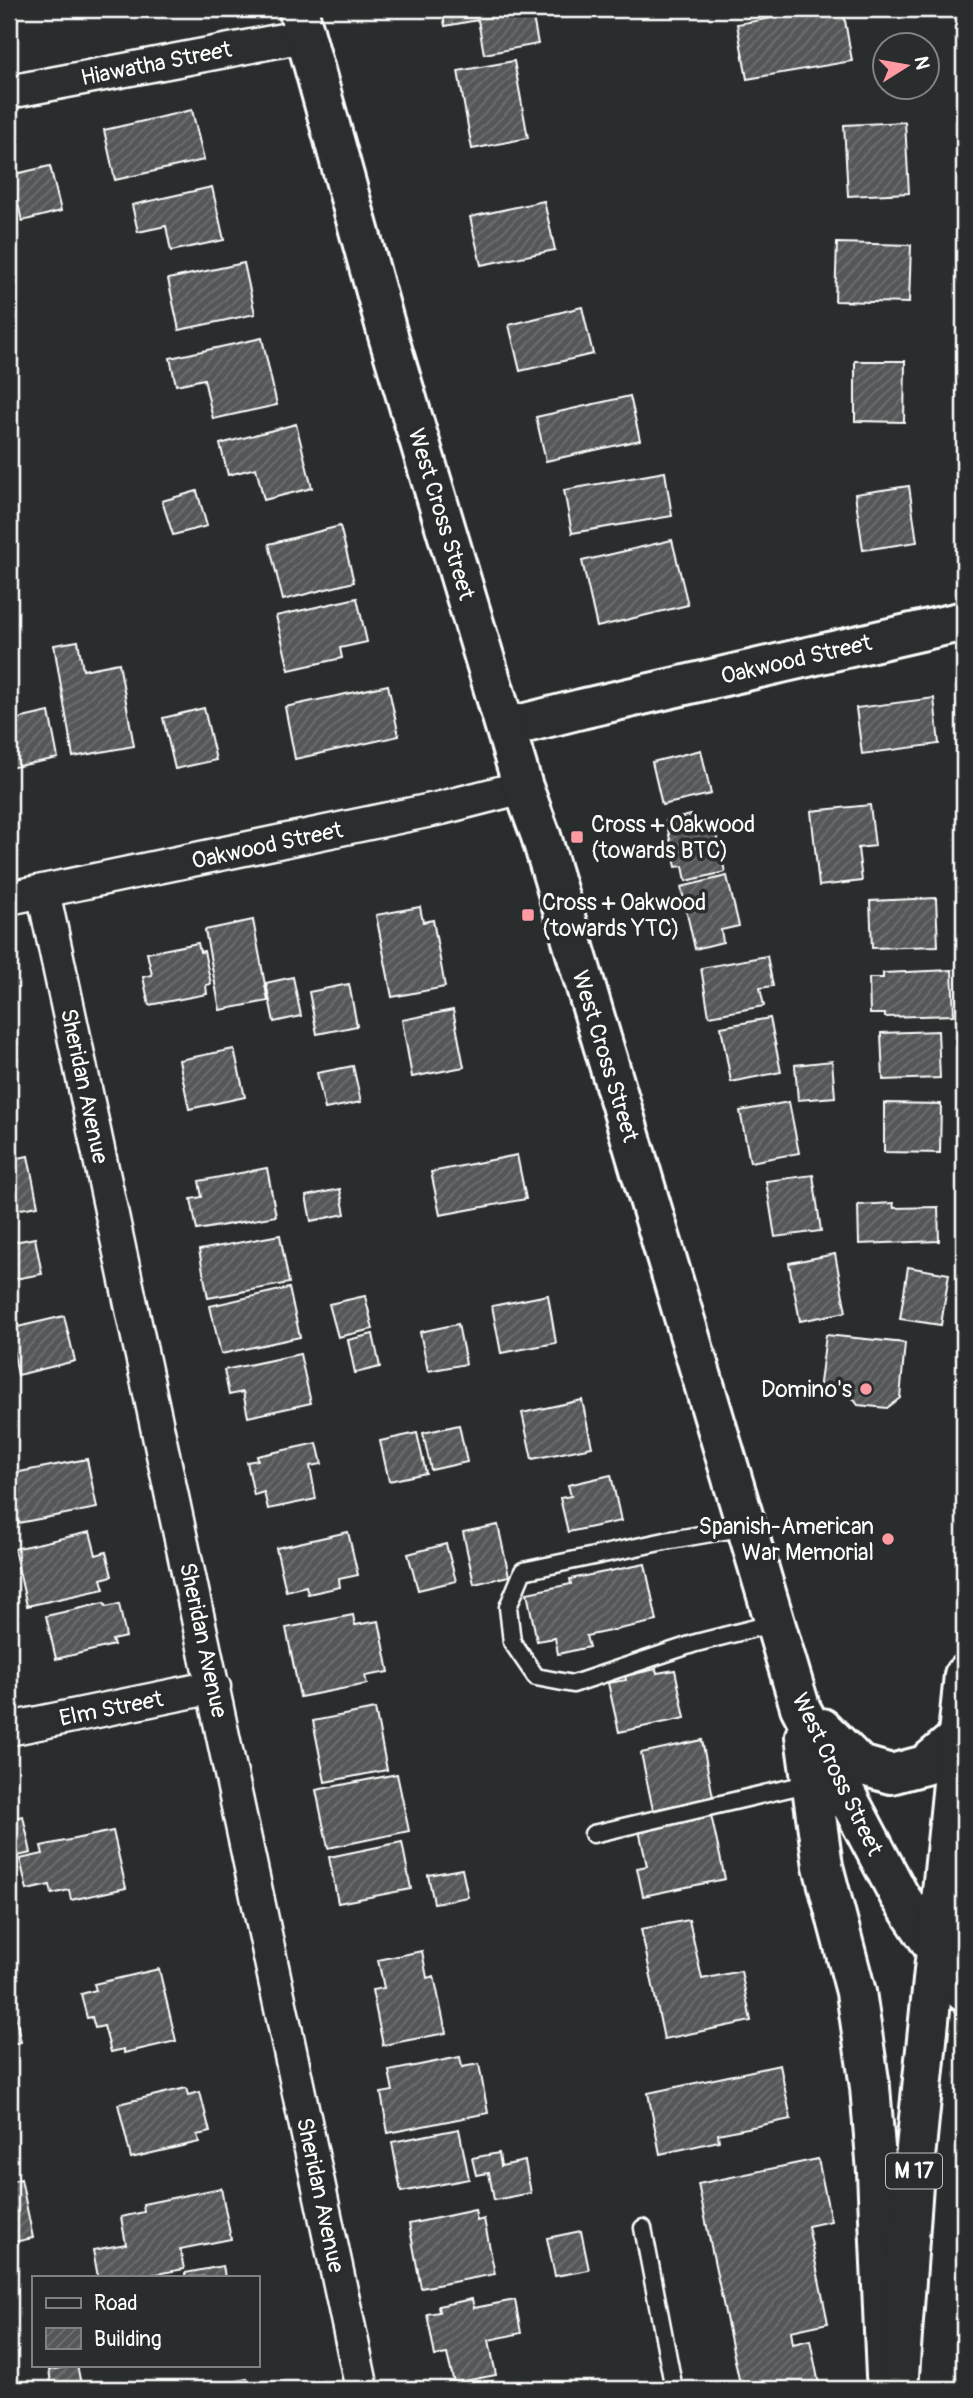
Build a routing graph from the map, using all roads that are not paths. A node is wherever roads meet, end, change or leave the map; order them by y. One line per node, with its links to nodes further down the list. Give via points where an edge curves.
1 (301, 22): 2 (street, Hiawatha Street); 4 (main road, West Cross Street, via 389,339)
2 (9, 92)
3 (964, 621): 4 (main road, Oakwood Street)
4 (506, 728): 5 (main road, West Cross Street)
5 (523, 787): 6 (street, Oakwood Street); 8 (main road, West Cross Street)
6 (43, 891): 7 (street, Oakwood Street); 11 (street, Sheridan Avenue)
7 (9, 898)
8 (746, 1528): 9 (main road, West Cross Street); 9 (lane, via 523,1571 508,1607 512,1642 536,1676 573,1684 696,1643)
9 (775, 1623): 12 (main road, West Cross Street)
10 (964, 1675): 14 (main road, M 17)
11 (214, 1687): 13 (street, Elm Street); 20 (street, Sheridan Avenue)
12 (800, 1707): 14 (main road, via 860,1765 891,1774 925,1765); 15 (main road); 17 (main road, West Cross Street, via 899,1895)
13 (9, 1729)
14 (957, 1738): 17 (main road, M 17)
15 (811, 1783): 16 (lane); 22 (main road, via 823,1866 856,1992 870,2087)
16 (593, 1834)
17 (937, 1954): 18 (main road, West Cross Street); 23 (main road, M 17, via 915,2158)
18 (964, 1992)
19 (643, 2228): 21 (lane)
20 (362, 2389)
21 (674, 2389)
22 (887, 2389)
23 (898, 2389)

